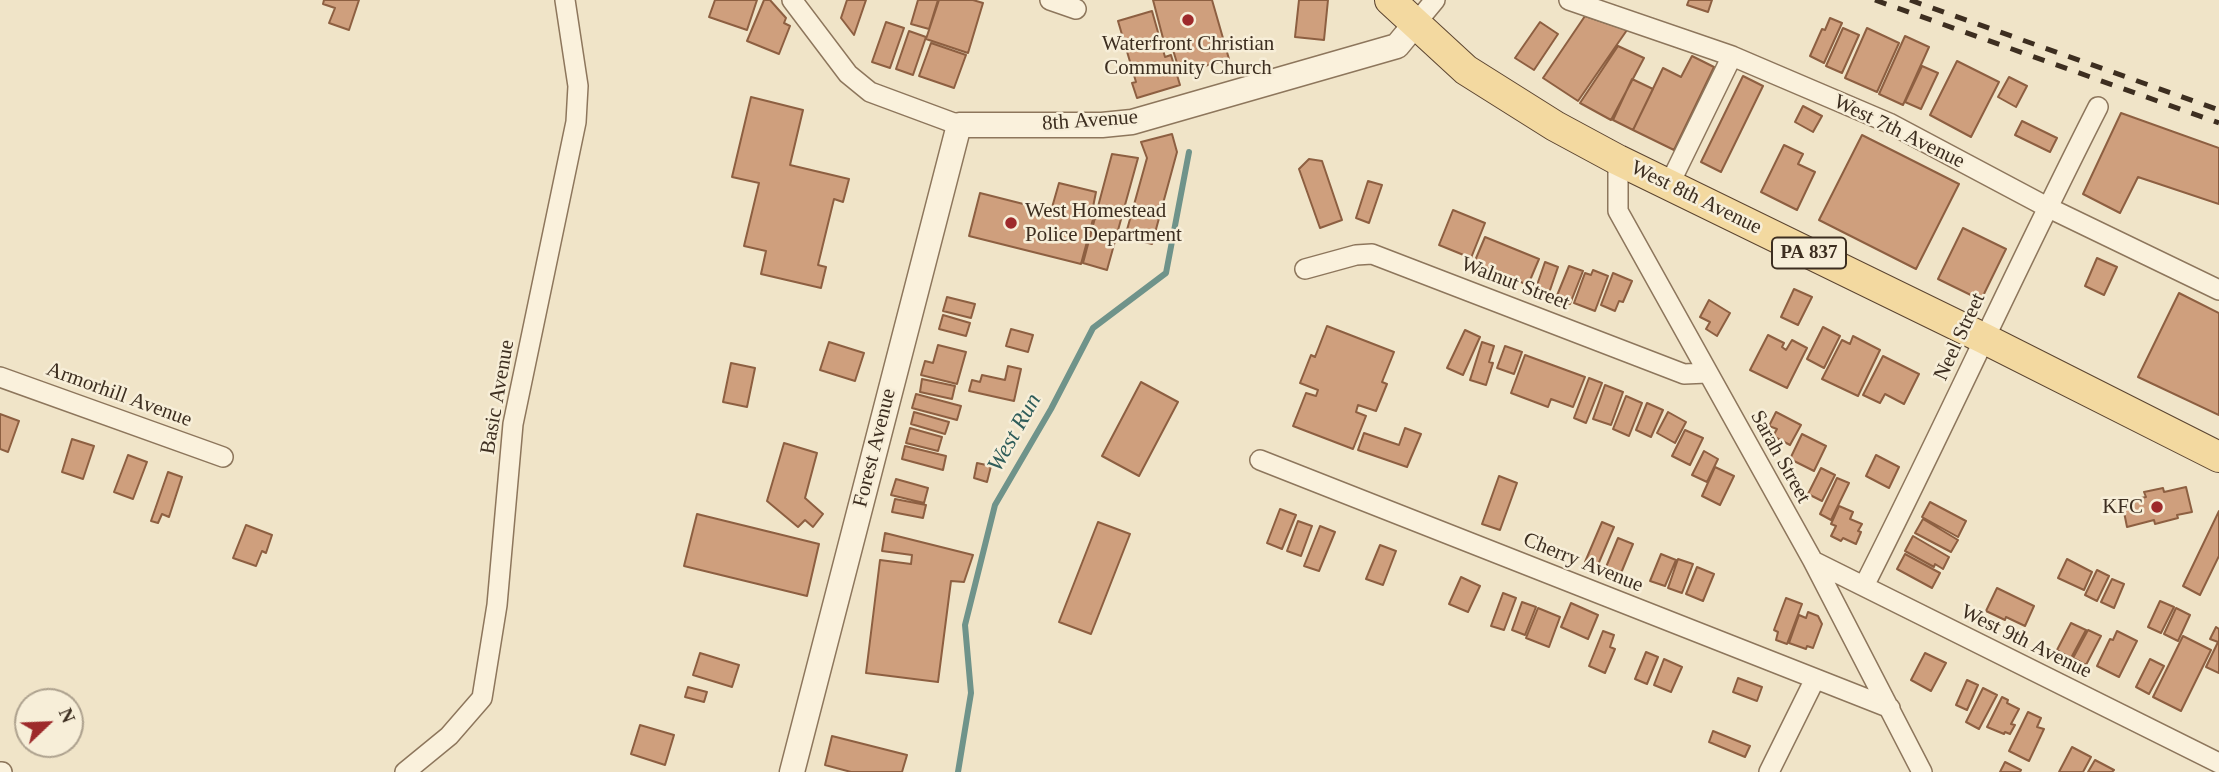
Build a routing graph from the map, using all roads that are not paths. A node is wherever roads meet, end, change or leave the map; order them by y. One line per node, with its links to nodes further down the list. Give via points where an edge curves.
1 (565, 0): 28 (street, Basic Avenue, via 578,86 576,122 513,425 497,605 482,698 449,736)
2 (792, 0): 11 (street, 8th Avenue, via 848,74 870,92)
3 (1050, 0): 7 (street)
4 (1390, 0): 8 (main road, PA 837)
5 (1436, 0): 8 (street)
6 (1569, 0): 9 (street, West 7th Avenue)
7 (1076, 9)
8 (1416, 23): 11 (street, 8th Avenue, via 1397,46 1132,122); 12 (main road, West 8th Avenue / PA 837, via 1466,70)
9 (1732, 57): 13 (street); 14 (street, West 7th Avenue, via 1889,123)
10 (2098, 107): 14 (street, Neel Street)
11 (958, 125): 29 (street, Forest Avenue)
12 (1618, 160): 13 (main road, West 8th Avenue / PA 837); 18 (street, Sarah Street, via 1618,211)
13 (1669, 185): 17 (main road, West 8th Avenue / PA 837)
14 (2047, 207): 16 (street, West 7th Avenue); 17 (street, Neel Street)
15 (1305, 269): 18 (street, Walnut Street, via 1372,254 1684,374)
16 (2219, 290)
17 (1983, 338): 21 (main road, West 8th Avenue / PA 837); 24 (street, Neel Street)
18 (1707, 373): 23 (street, Sarah Street)
19 (0, 377): 20 (street, Armorhill Avenue)
20 (223, 457)
21 (2219, 457)
22 (1260, 460): 25 (street, Cherry Avenue)
23 (1812, 561): 24 (street, West 9th Avenue); 26 (street, Sarah Street)
24 (1864, 586): 27 (street, West 9th Avenue)
25 (1815, 679): 26 (street, Cherry Avenue); 30 (street)
26 (1890, 708): 31 (street, Sarah Street)
27 (2219, 763)
28 (405, 772)
29 (793, 772)
30 (1769, 772)
31 (1922, 772)

